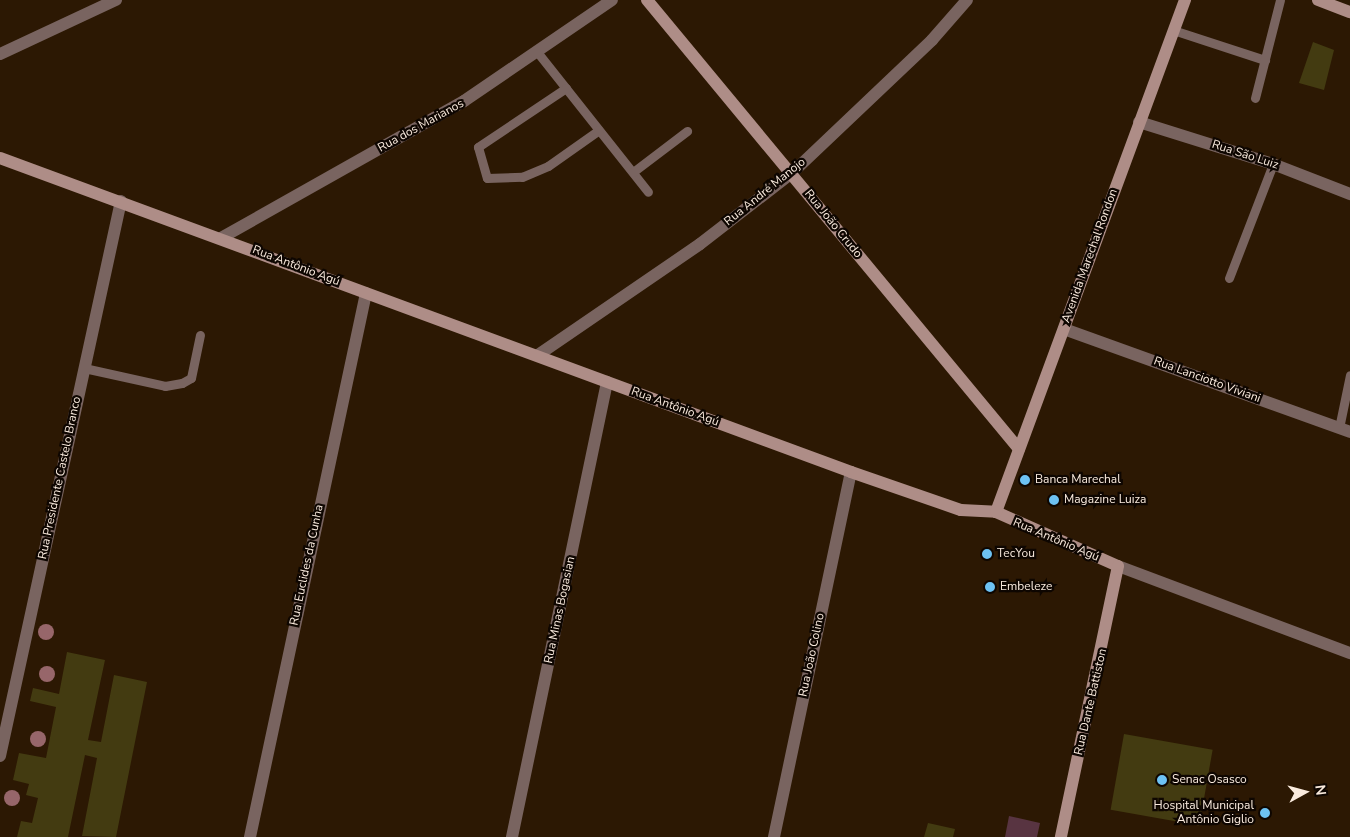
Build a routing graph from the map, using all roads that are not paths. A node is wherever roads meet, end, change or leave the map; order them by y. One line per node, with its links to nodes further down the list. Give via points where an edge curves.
1 (116, 0): 11 (street)
2 (612, 0): 10 (street, Rua dos Marianos)
3 (647, 0): 21 (main road, Rua João Crudo)
4 (967, 0): 21 (street, Rua André Manojo, via 932,40)
5 (1185, 0): 9 (main road, Avenida Marechal Rondon)
6 (1280, 0): 12 (lane)
7 (1318, 0): 8 (main road)
8 (1350, 12)
9 (1174, 30): 12 (lane); 15 (main road, Avenida Marechal Rondon)
10 (538, 53): 13 (lane); 25 (street, Rua dos Marianos, via 464,101)
11 (0, 54)
12 (1265, 60): 14 (lane)
13 (566, 88): 16 (lane); 16 (lane, via 478,147 487,178 522,177 548,166)
14 (1255, 98)
15 (1139, 122): 19 (street, Rua São Luiz); 28 (main road, Avenida Marechal Rondon)
16 (599, 130): 20 (lane)
17 (687, 131): 20 (lane)
18 (0, 158): 24 (main road, Rua Antônio Agú)
19 (1273, 164): 23 (street, Rua São Luiz); 26 (lane)
20 (633, 172): 22 (lane)
21 (792, 173): 30 (street, Rua André Manojo, via 700,244); 35 (main road, Rua João Crudo)
22 (648, 192)
23 (1350, 194)
24 (120, 201): 25 (main road, Rua Antônio Agú); 31 (street, Rua Presidente Castelo Branco)
25 (221, 238): 27 (main road, Rua Antônio Agú)
26 (1229, 278)
27 (366, 292): 30 (main road, Rua Antônio Agú); 41 (street, Rua Euclides da Cunha)
28 (1064, 329): 34 (street, Rua Lanciotto Viviani); 35 (main road, Avenida Marechal Rondon)
29 (200, 335): 31 (lane, via 191,378 182,383 165,386)
30 (538, 356): 33 (main road, Rua Antônio Agú)
31 (84, 368): 40 (street, Rua Presidente Castelo Branco)
32 (1350, 375): 34 (lane)
33 (607, 382): 36 (main road, Rua Antônio Agú); 42 (street, Rua Minas Bogasian)
34 (1345, 430)
35 (1019, 450): 37 (main road, Avenida Marechal Rondon)
36 (850, 472): 37 (main road, Rua Antônio Agú, via 962,510); 43 (street, Rua João Colino)
37 (996, 512): 38 (main road, Rua Antônio Agú)
38 (1118, 566): 39 (street, Rua Antônio Agú); 44 (main road, Rua Dante Battiston)
39 (1350, 653)
40 (0, 756)
41 (250, 837)
42 (512, 837)
43 (774, 837)
44 (1061, 837)

